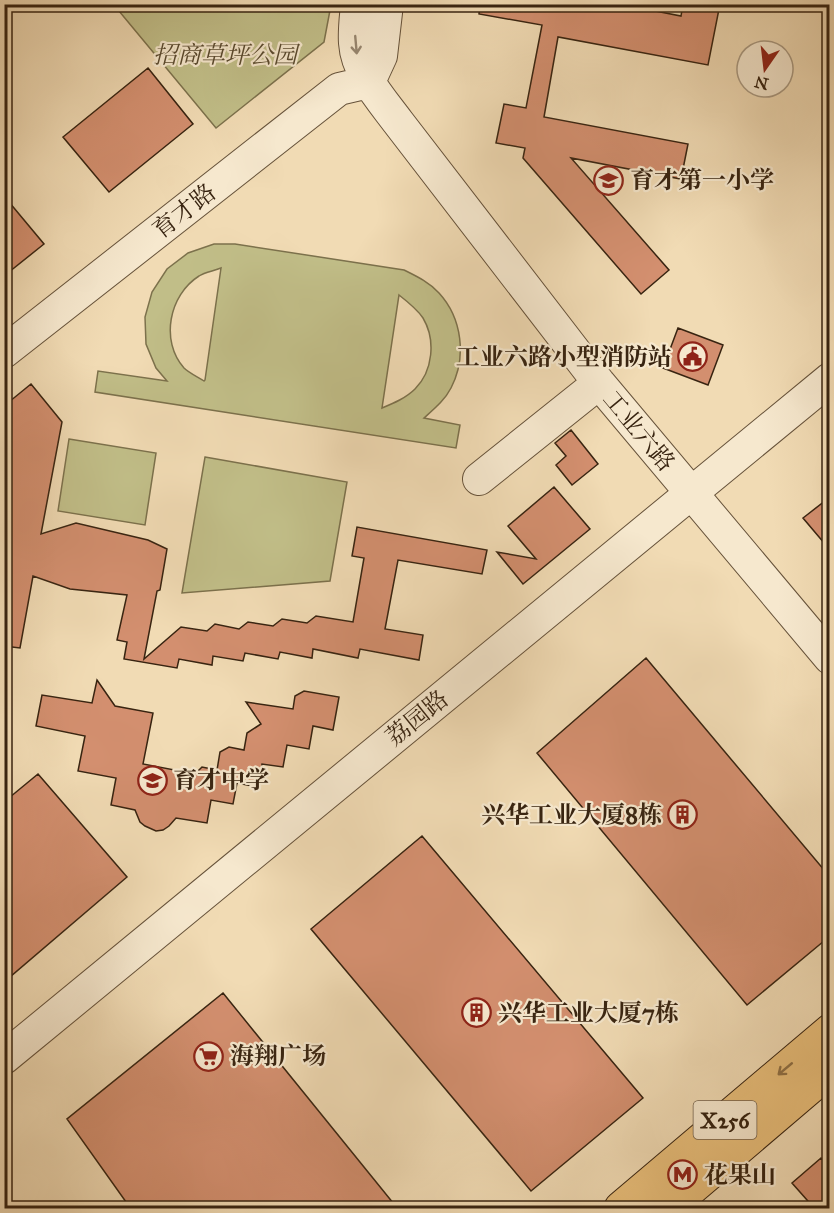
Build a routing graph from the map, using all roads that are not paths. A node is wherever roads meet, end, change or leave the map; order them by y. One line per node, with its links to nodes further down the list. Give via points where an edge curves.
1 (357, 4): 3 (street, 工业六路, one-way to 3, via 354,42 357,60)
2 (387, 4): 3 (street, via 381,56)
3 (369, 82): 4 (street, 育才路, via 339,89); 6 (street, 工业六路)
4 (4, 352)
5 (830, 379): 8 (street, 荔园路)
6 (599, 383): 7 (street); 8 (street, 工业六路)
7 (479, 479)
8 (691, 492): 9 (street, 工业六路); 11 (street, 荔园路)
9 (830, 658)
10 (830, 1031): 13 (main road, X256, one-way to 13)
11 (4, 1058)
12 (830, 1070): 14 (main road, X256)
13 (621, 1209)
14 (668, 1209)

